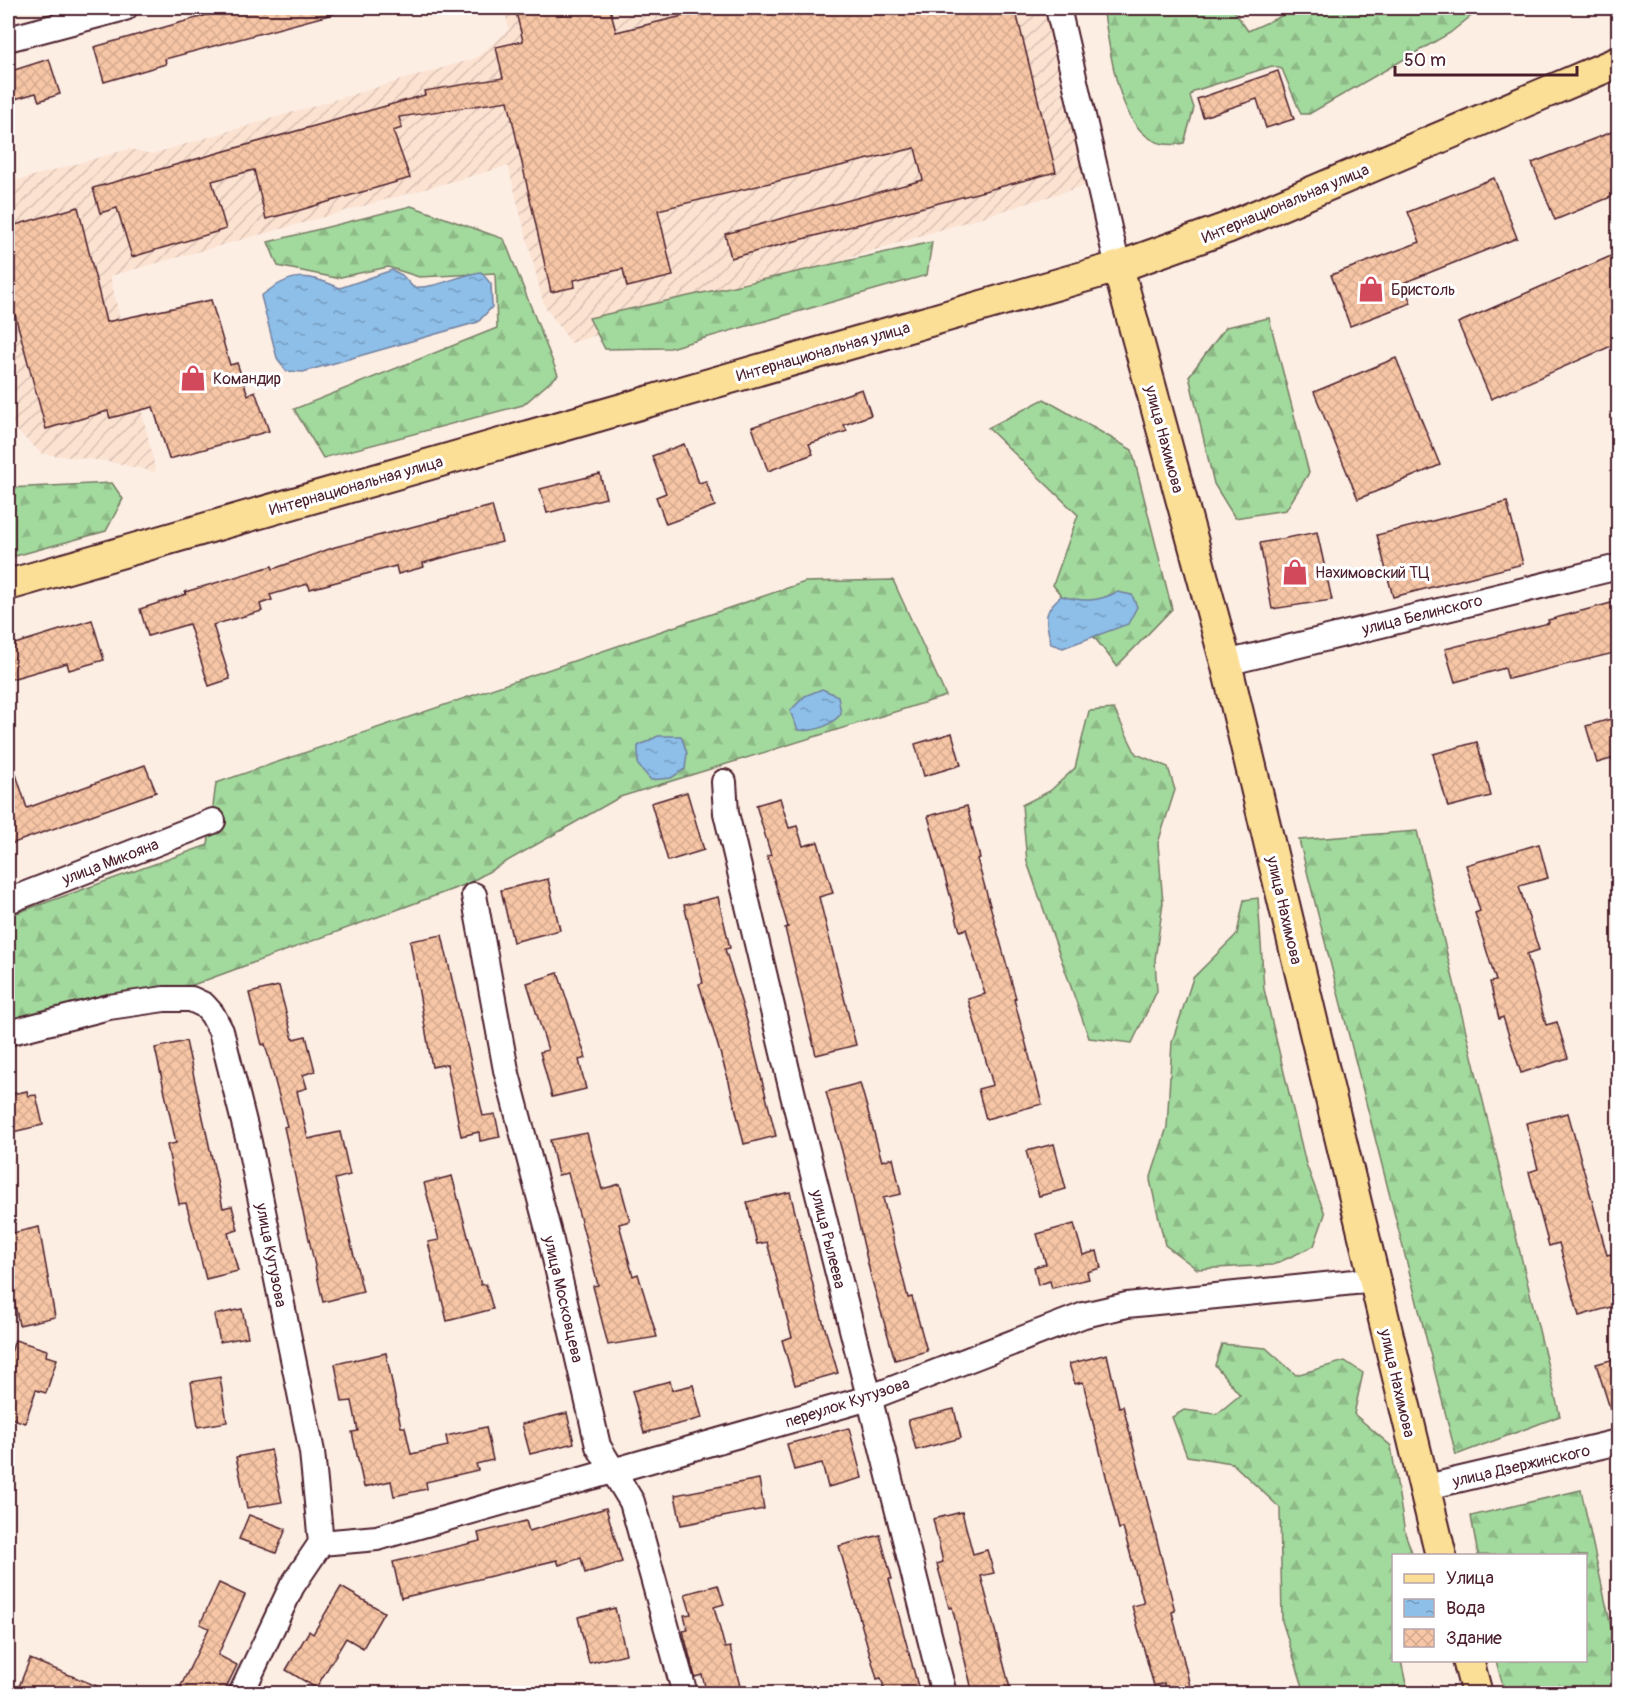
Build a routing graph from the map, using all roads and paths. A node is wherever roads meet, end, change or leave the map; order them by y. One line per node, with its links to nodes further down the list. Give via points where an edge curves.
1 (125, 8): 3 (street)
2 (1058, 8): 5 (street)
3 (8, 39)
4 (1618, 62): 5 (main road, Интернациональная улица, via 1227,228)
5 (1118, 267): 7 (main road, Интернациональная улица); 8 (main road, улица Нахимова)
6 (1618, 567): 8 (street, улица Белинского)
7 (8, 585)
8 (1226, 663): 14 (main road, улица Нахимова)
9 (724, 782): 15 (street, улица Рылеева, via 731,836)
10 (213, 821): 12 (street, улица Микояна)
11 (474, 895): 17 (street, улица Московцева, via 506,1070 551,1241 598,1446)
12 (8, 901)
13 (8, 1033): 19 (street, улица Кутузова, via 109,1007 164,999 191,999 212,1014 221,1031 266,1222 312,1452)
14 (1374, 1280): 15 (street, переулок Кутузова, via 1127,1305 1084,1315); 18 (main road, улица Нахимова)
15 (869, 1398): 17 (street, переулок Кутузова); 24 (street, улица Рылеева)
16 (1618, 1442): 18 (street, улица Дзержинского)
17 (613, 1473): 19 (street, переулок Кутузова, via 377,1538); 23 (street, улица Московцева, via 632,1502)
18 (1423, 1488): 20 (main road, улица Нахимова)
19 (321, 1543): 22 (street, via 292,1586)
20 (1440, 1554)
21 (1469, 1662): 25 (main road)
22 (241, 1694)
23 (685, 1694)
24 (945, 1694)
25 (1477, 1694)

